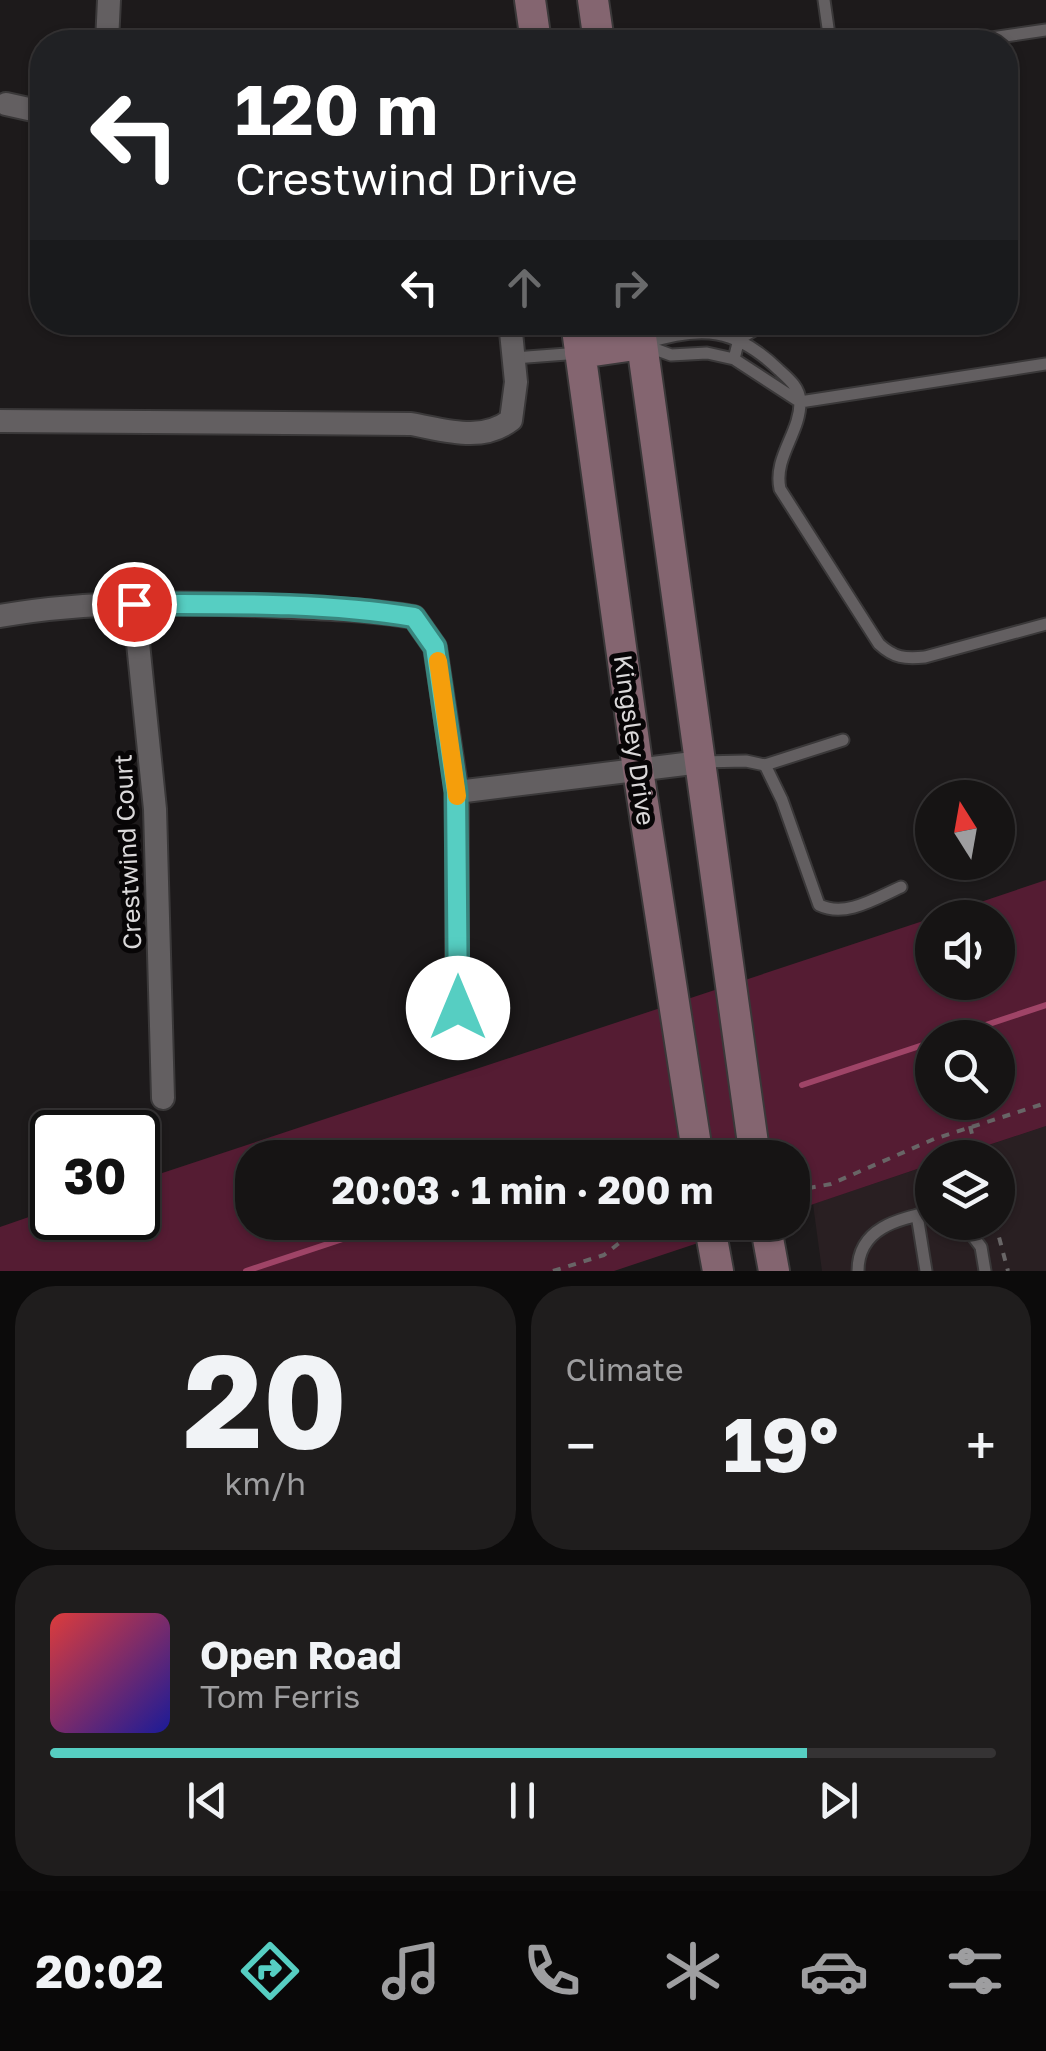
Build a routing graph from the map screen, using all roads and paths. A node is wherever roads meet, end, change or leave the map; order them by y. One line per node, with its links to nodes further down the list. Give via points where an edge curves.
1 (109, 0): 5 (street)
2 (530, 0): 6 (main road)
3 (592, 0): 7 (main road)
4 (824, 0): 8 (lane)
5 (108, 30)
6 (534, 30)
7 (597, 30)
8 (828, 30)
9 (1046, 30): 10 (lane)
10 (1018, 34)
11 (6, 104): 12 (street)
12 (30, 109)
13 (511, 335): 21 (street)
14 (624, 335): 19 (main road)
15 (640, 335): 30 (main road)
16 (641, 335): 22 (lane, via 671,355)
17 (725, 335): 20 (lane)
18 (747, 335): 20 (lane)
19 (578, 338): 21 (lane); 32 (main road, Kingsley Drive)
20 (740, 339): 22 (lane); 24 (lane, via 797,387)
21 (514, 358): 25 (street, via 510,420 495,432 411,424)
22 (734, 359): 24 (lane)
23 (1046, 364): 24 (lane)
24 (800, 402): 28 (lane, via 777,475 780,490 891,655 925,657)
25 (0, 421)
26 (134, 604): 27 (street); 33 (street, via 414,617 435,647); 36 (street, Crestwind Court, via 155,809)
27 (0, 616)
28 (1046, 624)
29 (843, 740): 31 (lane)
30 (702, 762): 31 (lane); 32 (street); 40 (main road)
31 (765, 765): 34 (lane, via 819,906 854,907)
32 (638, 770): 33 (street); 39 (main road, Kingsley Drive)
33 (456, 792): 35 (street)
34 (900, 887)
35 (458, 1008)
36 (163, 1098)
37 (1046, 1103): 38 (path)
38 (970, 1126): 41 (path); 42 (path)
39 (695, 1140)
40 (753, 1140)
41 (974, 1140)
42 (810, 1188)
43 (915, 1216): 53 (lane, via 872,1234)
44 (623, 1240): 50 (path, via 604,1255)
45 (712, 1240): 51 (main road)
46 (768, 1240): 52 (main road)
47 (922, 1240): 54 (lane)
48 (974, 1240): 55 (lane)
49 (1000, 1240): 56 (path)
50 (553, 1271)
51 (718, 1271)
52 (774, 1271)
53 (858, 1271)
54 (926, 1271)
55 (986, 1271)
56 (1008, 1271)

